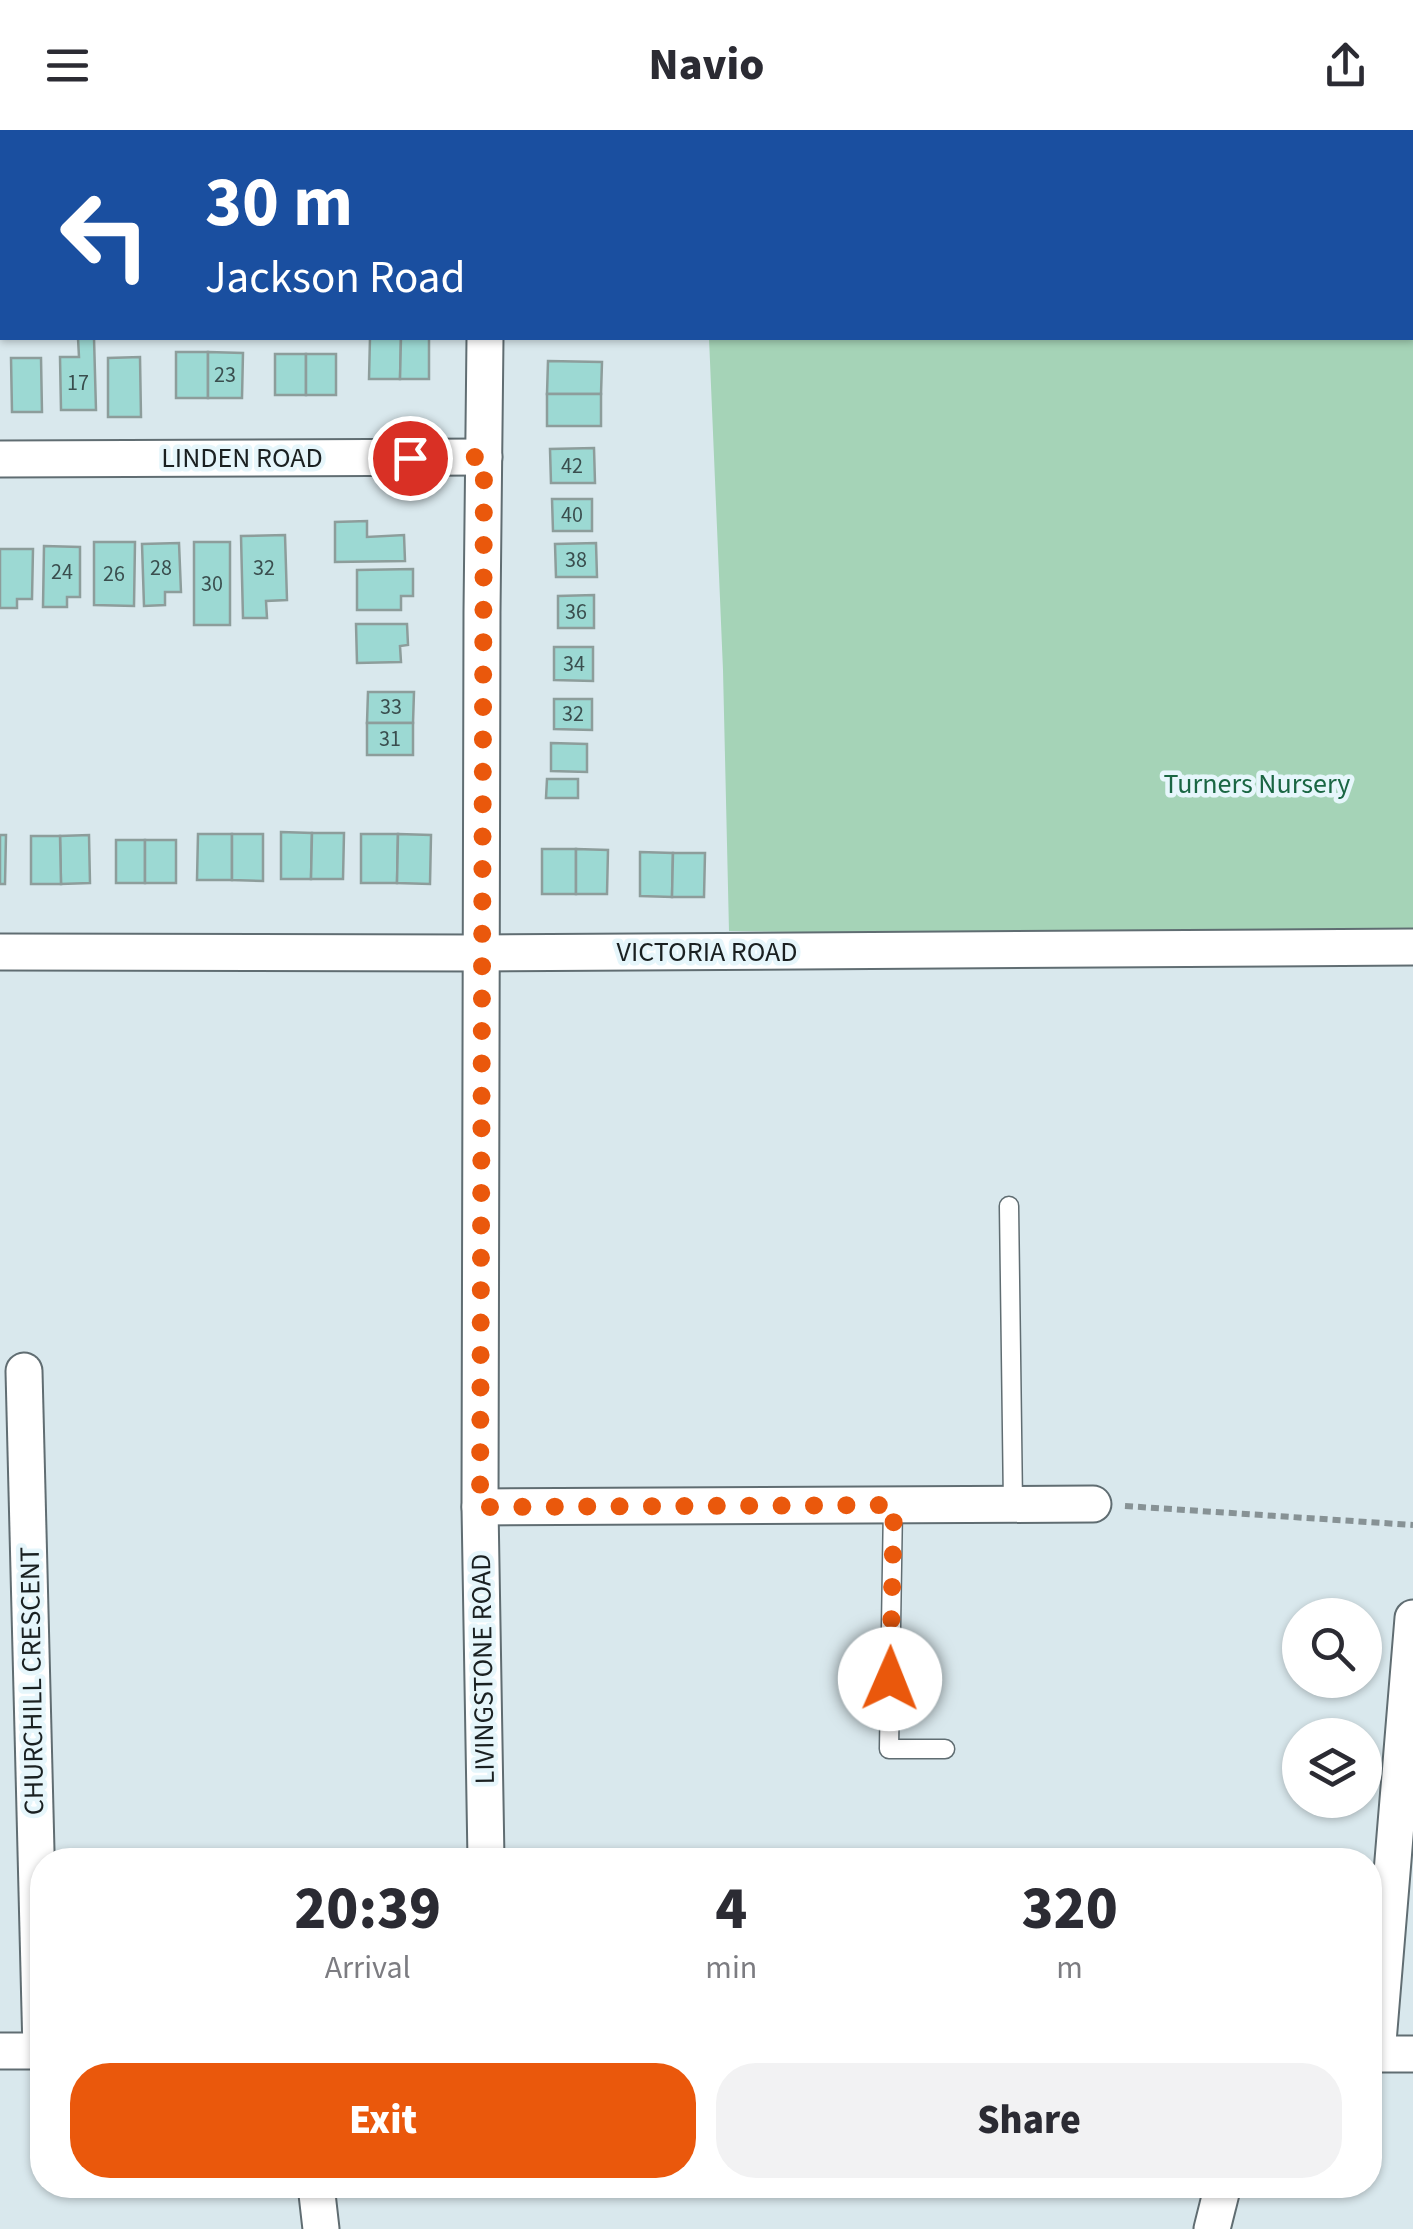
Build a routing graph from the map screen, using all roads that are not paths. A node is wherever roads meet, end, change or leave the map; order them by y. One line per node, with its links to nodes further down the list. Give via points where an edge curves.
1 (485, 340): 2 (street, LIVINGSTONE ROAD)
2 (484, 457): 3 (street, LINDEN ROAD); 6 (street, LIVINGSTONE ROAD)
3 (0, 459)
4 (1413, 947): 6 (street, VICTORIA ROAD)
5 (0, 952): 6 (street, VICTORIA ROAD)
6 (480, 953): 12 (street, LIVINGSTONE ROAD)
7 (1009, 1206): 9 (lane)
8 (24, 1371): 15 (street, CHURCHILL CRESCENT)
9 (1012, 1504): 10 (street); 11 (street)
10 (1094, 1504)
11 (894, 1505): 12 (street); 14 (lane, via 889,1749)
12 (480, 1507): 16 (street, LIVINGSTONE ROAD)
13 (1413, 1618): 17 (street)
14 (945, 1749)
15 (37, 1848)
16 (486, 1848)
17 (1382, 1956)
18 (0, 2051): 19 (street)
19 (30, 2051)
20 (1382, 2054): 21 (street)
21 (1413, 2054)
22 (317, 2198): 24 (street)
23 (1220, 2198): 25 (street)
24 (320, 2229)
25 (1212, 2229)

